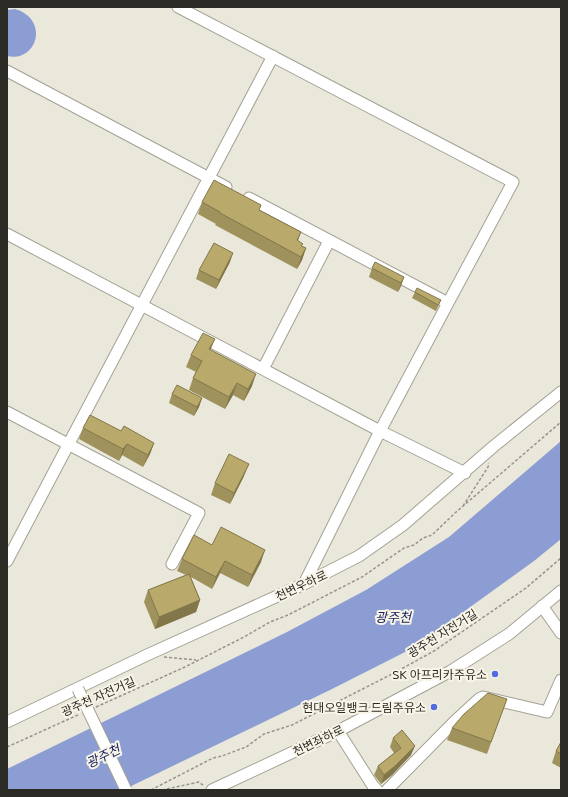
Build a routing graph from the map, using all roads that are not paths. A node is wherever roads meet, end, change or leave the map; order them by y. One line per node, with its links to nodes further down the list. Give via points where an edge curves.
1 (178, 7): 2 (street)
2 (273, 56): 4 (street); 7 (street, via 513,182)
3 (7, 71): 4 (street)
4 (209, 178): 6 (street); 8 (street)
5 (7, 234): 8 (street)
6 (329, 241): 7 (street); 9 (street)
7 (448, 303): 12 (street)
8 (142, 305): 9 (street); 13 (street)
9 (263, 369): 12 (street)
10 (561, 392): 14 (street, 천변우하로)
11 (7, 412): 13 (street)
12 (380, 431): 14 (street); 17 (street)
13 (68, 444): 15 (street); 16 (street, via 199,513)
14 (465, 473): 17 (street, 천변우하로, via 403,525 365,552)
15 (7, 561)
16 (172, 564)
17 (304, 584): 22 (street, 천변우하로)
18 (561, 591): 19 (street, 천변좌하로)
19 (542, 606): 20 (street); 24 (street, 천변좌하로, via 509,634 451,671)
20 (561, 634)
21 (561, 680): 28 (street, via 547,712 483,697 479,699)
22 (78, 689): 23 (street, 천변우하로); 25 (street, bridge)
23 (7, 722)
24 (338, 731): 26 (street, 천변좌하로); 27 (street)
25 (126, 790)
26 (212, 790)
27 (377, 790)
28 (387, 790)

